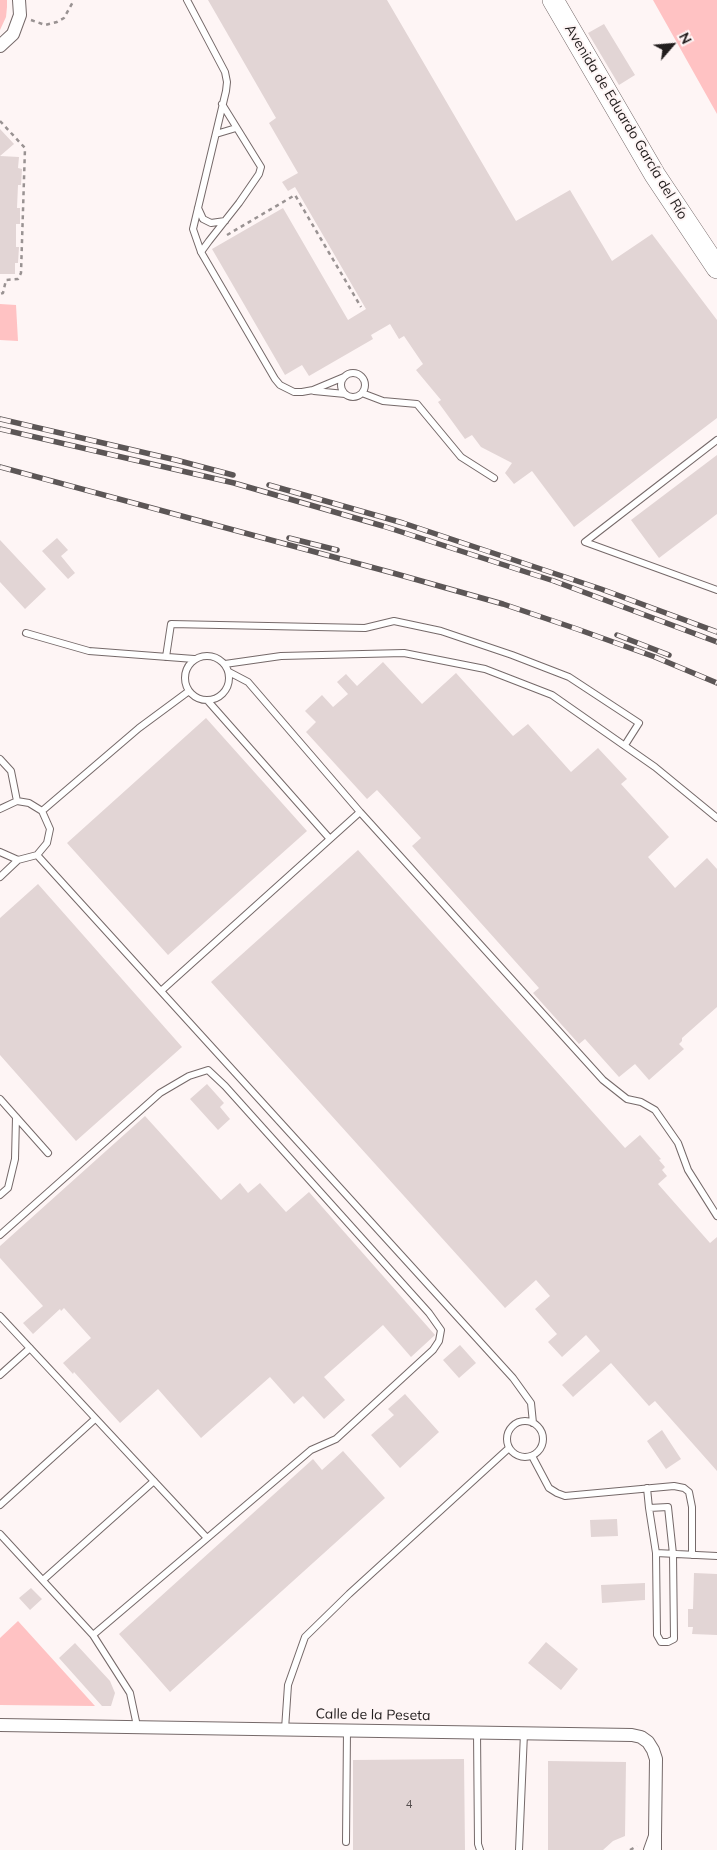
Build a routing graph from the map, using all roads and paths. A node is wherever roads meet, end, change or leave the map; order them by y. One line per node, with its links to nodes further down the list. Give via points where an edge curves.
1 (20, 0): 5 (street)
2 (74, 0): 5 (path, via 64,18 50,25)
3 (186, 0): 7 (lane, via 225,72 226,91)
4 (553, 0): 15 (highway, Avenida de Eduardo García del Río, via 654,175)
5 (20, 15): 6 (street, via 13,34)
6 (0, 46)
7 (222, 104): 9 (lane); 10 (lane)
8 (0, 121): 16 (path, via 25,148 21,273 18,279 6,280)
9 (236, 128): 10 (lane); 12 (lane, via 261,168)
10 (216, 134): 11 (lane)
11 (198, 208): 12 (lane, via 203,219 211,223); 14 (lane, via 193,229)
12 (225, 220): 13 (lane)
13 (209, 241): 14 (lane); 17 (path, via 212,244 295,195)
14 (201, 252): 19 (lane, via 275,379 294,392)
15 (717, 268)
16 (0, 294)
17 (361, 307)
18 (344, 377): 19 (lane); 20 (lane, via 352,373 361,376 365,384); 21 (lane, via 341,386)
19 (313, 390): 21 (lane)
20 (362, 393): 21 (lane, via 354,397); 23 (lane, via 383,401 417,404 461,457)
21 (345, 394)
22 (717, 440): 24 (lane, via 585,542)
23 (494, 478)
24 (717, 590)
25 (26, 633): 26 (lane, via 89,651)
26 (166, 657): 27 (lane); 32 (lane, via 171,624 365,628 394,621 442,632 569,677 639,723)
27 (194, 659): 28 (lane, via 210,655); 30 (lane, via 184,674)
28 (225, 664): 29 (lane); 32 (lane, via 280,656 404,653 484,670 552,696)
29 (229, 672): 31 (lane, via 226,690); 37 (lane, via 248,682)
30 (189, 691): 31 (lane, via 195,697); 36 (lane)
31 (208, 701): 39 (lane)
32 (625, 745): 38 (lane)
33 (0, 759): 34 (lane, via 11,771)
34 (17, 801): 35 (lane); 36 (lane, via 29,803)
35 (0, 809)
36 (42, 811): 41 (lane, via 50,830 47,843)
37 (360, 812): 39 (lane); 49 (lane, via 603,1080 627,1099 655,1110 678,1143 688,1170)
38 (717, 818)
39 (330, 839): 44 (lane)
40 (0, 852): 42 (lane)
41 (38, 855): 42 (lane); 44 (lane)
42 (18, 860): 43 (lane)
43 (0, 877)
44 (161, 991): 55 (lane, via 513,1378 531,1403)
45 (0, 1099): 46 (lane)
46 (16, 1117): 47 (lane); 48 (lane, via 15,1159 8,1188)
47 (48, 1153)
48 (0, 1195)
49 (717, 1216)
50 (0, 1235): 63 (lane, via 160,1093 189,1076 208,1070 441,1330 439,1341 432,1350 336,1439 311,1450)
51 (0, 1316): 52 (lane)
52 (30, 1348): 53 (lane); 54 (lane)
53 (0, 1375)
54 (96, 1418): 58 (lane); 60 (lane)
55 (533, 1423): 56 (lane, via 521,1422 511,1428 507,1439); 57 (lane, via 543,1437 541,1448)
56 (509, 1448): 57 (lane, via 520,1457); 72 (lane, via 305,1637 288,1686)
57 (532, 1456): 59 (lane, via 549,1488 557,1494 578,1496)
58 (154, 1481): 63 (lane); 68 (lane)
59 (646, 1488): 61 (lane); 66 (lane, via 674,1486 689,1492)
60 (0, 1505)
61 (649, 1508): 64 (lane); 65 (lane, via 668,1507)
62 (0, 1534): 68 (lane)
63 (207, 1538): 69 (lane)
64 (656, 1553): 65 (lane); 65 (lane, via 657,1635 661,1642 674,1639)
65 (673, 1554): 66 (lane)
66 (692, 1555): 67 (lane)
67 (717, 1556)
68 (42, 1580): 69 (lane)
69 (93, 1635): 71 (lane, via 130,1693)
70 (0, 1725): 71 (street, Calle de la Peseta)
71 (137, 1726): 72 (street, Calle de la Peseta)
72 (285, 1729): 73 (street, Calle de la Peseta)
73 (346, 1730): 74 (street, Calle de la Peseta); 77 (lane)
74 (477, 1732): 75 (street, Calle de la Peseta); 78 (lane)
75 (524, 1733): 76 (street, Calle de la Peseta, via 632,1735 648,1742 656,1759); 79 (lane)
76 (655, 1836): 80 (street, Calle de la Peseta); 81 (street, Calle de la Peseta)
77 (346, 1842)
78 (480, 1850)
79 (519, 1850)
80 (650, 1850)
81 (655, 1850)

